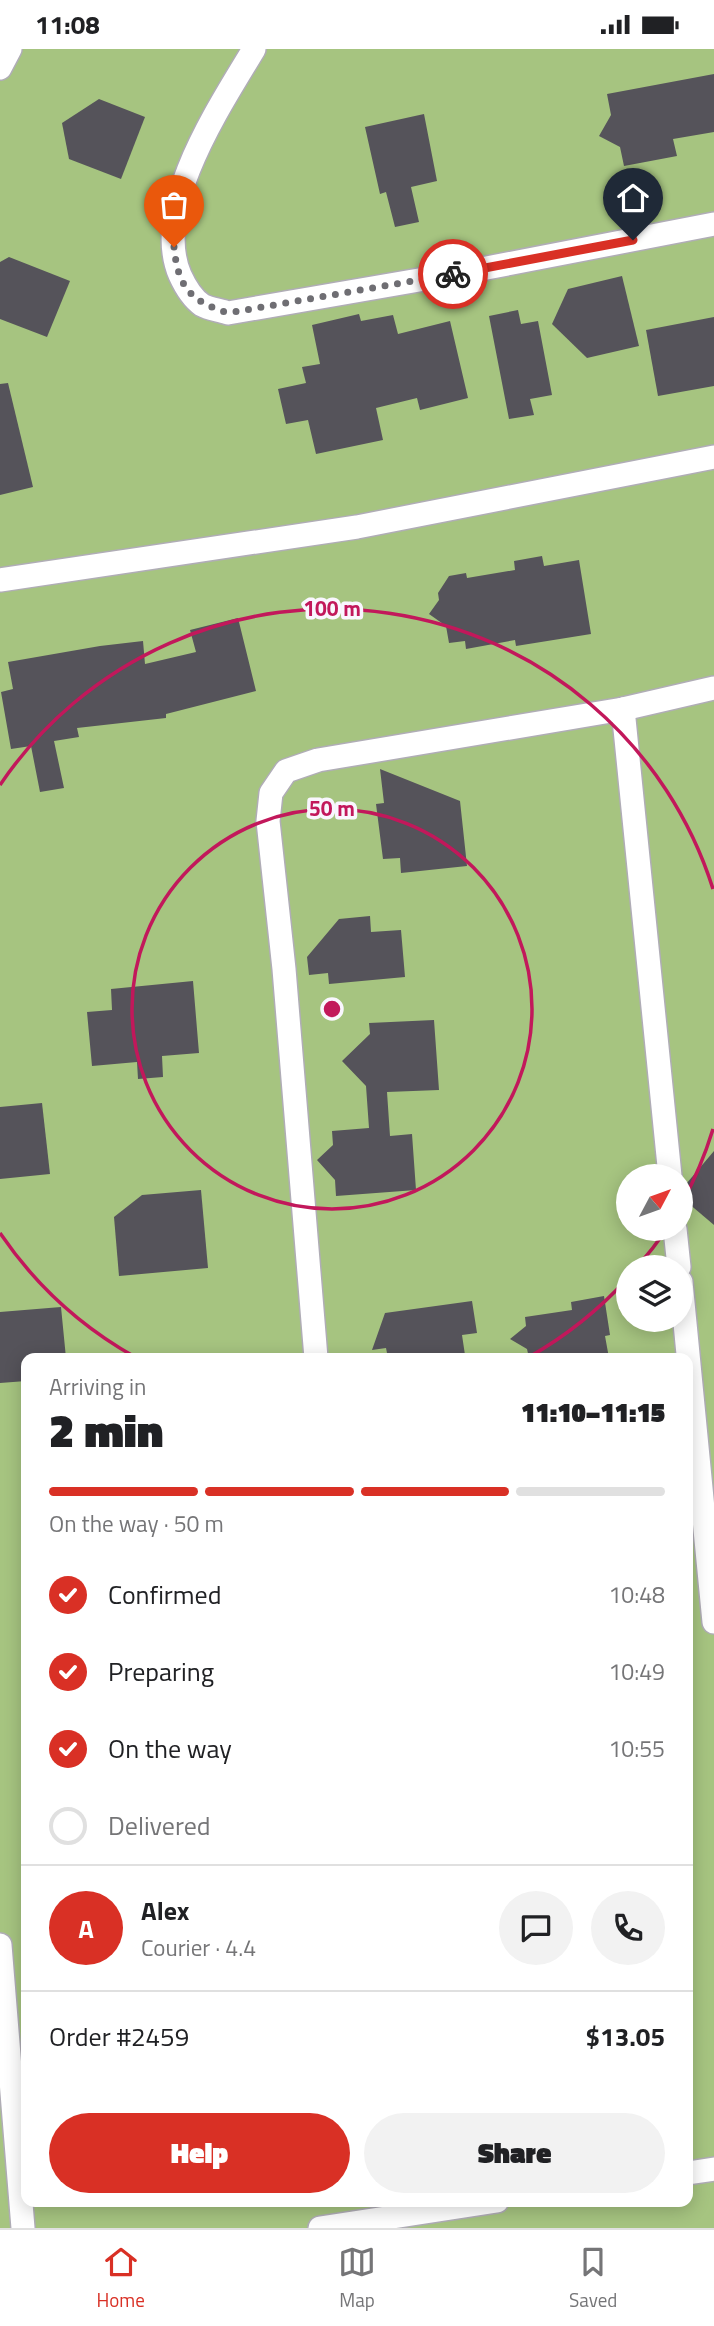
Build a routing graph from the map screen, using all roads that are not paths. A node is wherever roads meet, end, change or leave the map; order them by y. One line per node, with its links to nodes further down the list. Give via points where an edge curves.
1 (10, 49): 3 (street)
2 (254, 49): 4 (street, via 180,188 172,230 176,265 186,288 202,305 228,313)
3 (0, 68)
4 (714, 224)
5 (714, 457): 6 (street, via 357,527)
6 (0, 580)
7 (714, 688): 8 (street)
8 (623, 709): 9 (street); 11 (street, via 318,759 286,771 271,793 268,821)
9 (669, 1164)
10 (686, 1332): 12 (street)
11 (316, 1353)
12 (688, 1353)
13 (693, 1406): 14 (street)
14 (714, 1622)
15 (0, 1945): 18 (street)
16 (714, 2169): 17 (street)
17 (693, 2172)
18 (21, 2203)
19 (21, 2207): 22 (street)
20 (422, 2207): 21 (street)
21 (385, 2210): 23 (street)
22 (23, 2228)
23 (320, 2228)

